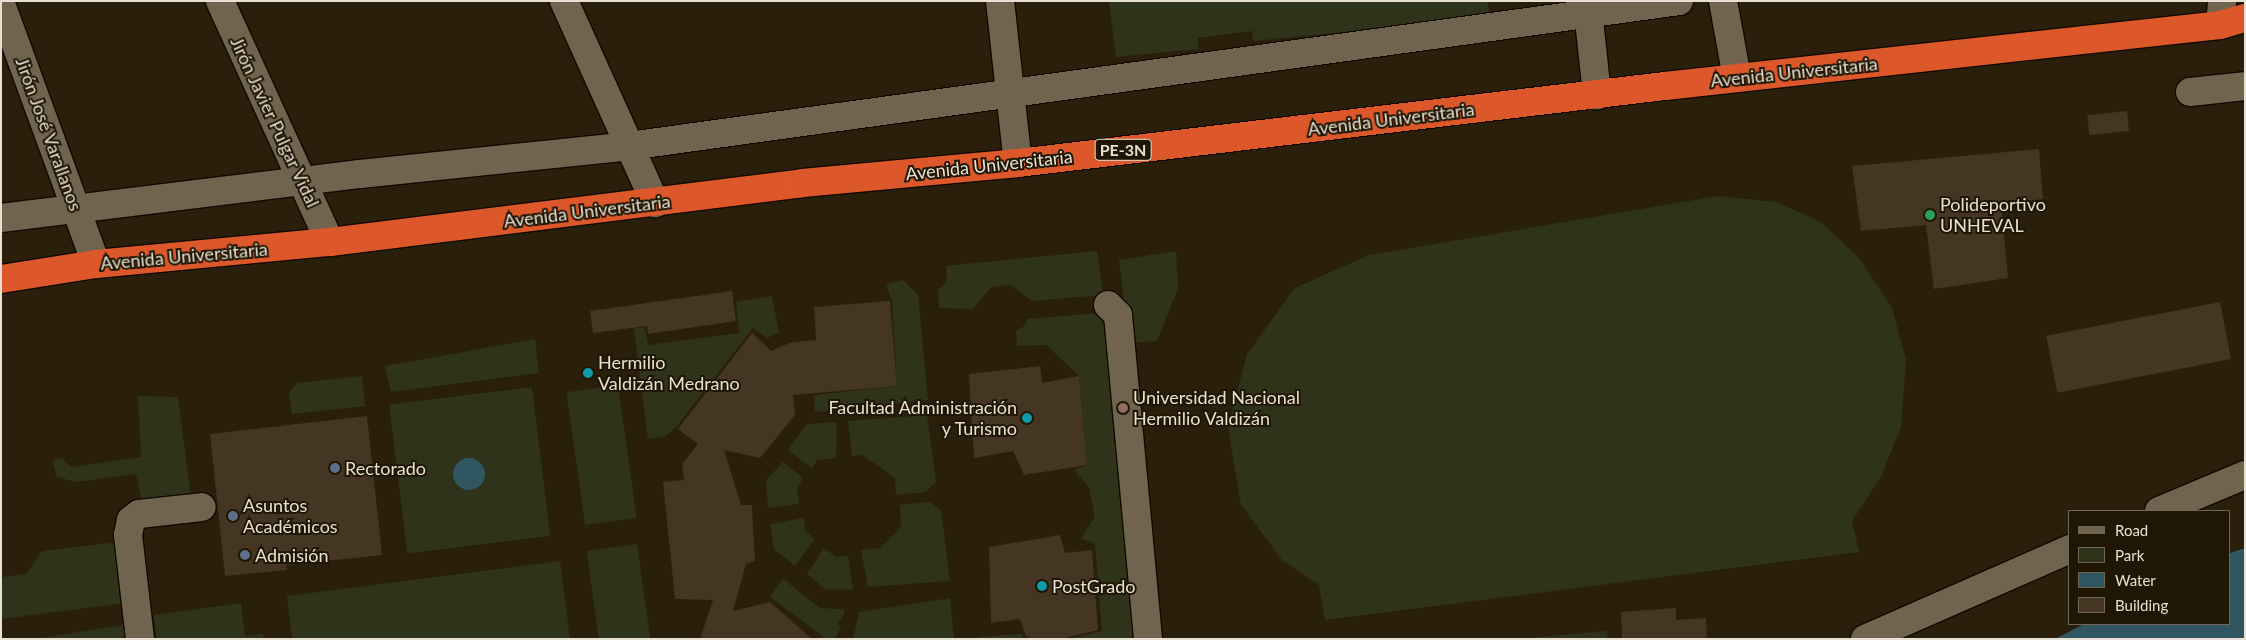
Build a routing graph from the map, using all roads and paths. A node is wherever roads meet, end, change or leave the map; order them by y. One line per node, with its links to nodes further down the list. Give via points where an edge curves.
1 (220, 1): 16 (street, Jirón Javier Pulgar Vidal)
2 (564, 1): 14 (street)
3 (1000, 1): 12 (street)
4 (1679, 1): 7 (street)
5 (1722, 1): 9 (street)
6 (1, 4): 18 (street, Jirón José Varallanos)
7 (1588, 7): 12 (street); 13 (street)
8 (2229, 14): 9 (highway, Avenida Universitaria / PE-3N)
9 (1737, 78): 13 (highway, Avenida Universitaria / PE-3N)
10 (2245, 86): 11 (street)
11 (2190, 92)
12 (1011, 93): 14 (street); 15 (street)
13 (1597, 95): 15 (highway, Avenida Universitaria / PE-3N)
14 (629, 146): 16 (street); 17 (street)
15 (1018, 163): 17 (highway, Avenida Universitaria / PE-3N, via 803,183)
16 (303, 183): 18 (street); 20 (street, Jirón Javier Pulgar Vidal)
17 (655, 202): 20 (highway, Avenida Universitaria / PE-3N)
18 (76, 209): 19 (street); 21 (street, Jirón José Varallanos)
19 (1, 218)
20 (330, 242): 21 (highway, Avenida Universitaria / PE-3N)
21 (96, 264): 22 (highway, Avenida Universitaria / PE-3N)
22 (1, 279)
23 (1108, 305): 29 (street, via 1118,315)
24 (2245, 475): 26 (street)
25 (202, 507): 28 (street, via 139,514 131,520 128,535)
26 (2161, 510)
27 (2068, 550): 30 (street)
28 (140, 639)
29 (1148, 639)
30 (1864, 639)

